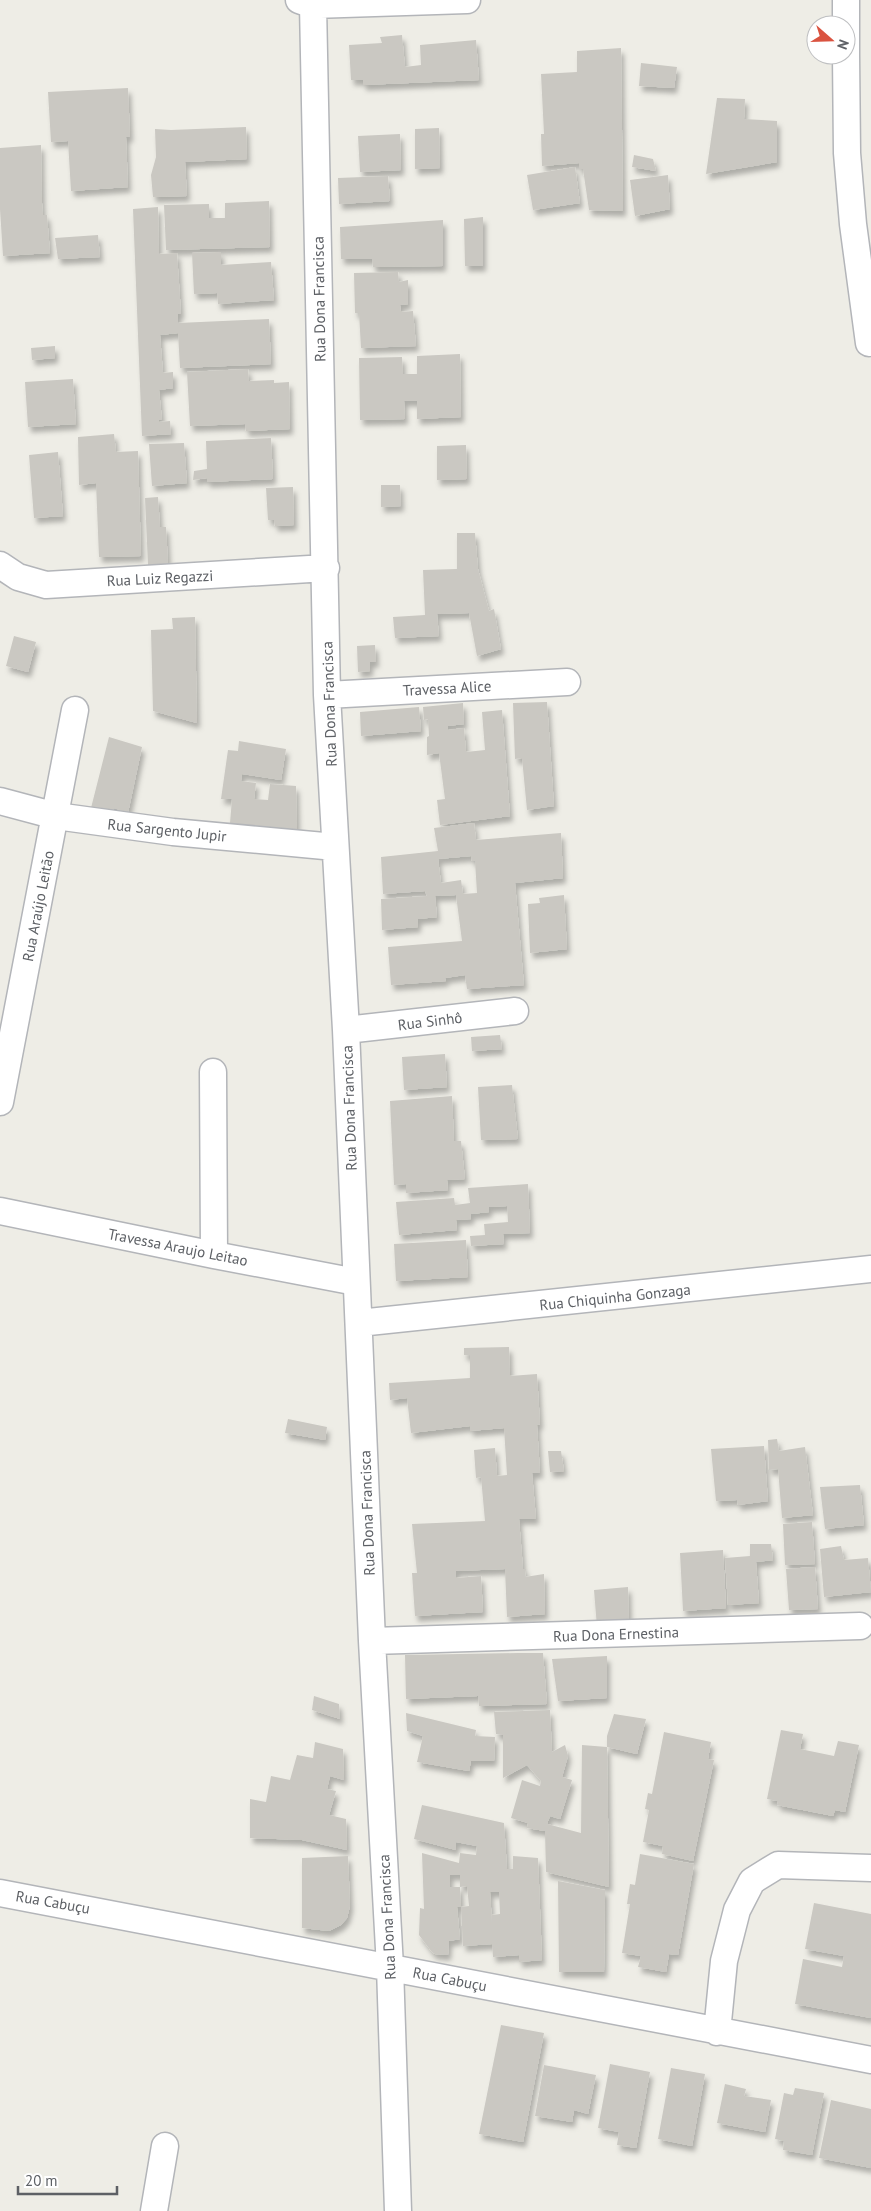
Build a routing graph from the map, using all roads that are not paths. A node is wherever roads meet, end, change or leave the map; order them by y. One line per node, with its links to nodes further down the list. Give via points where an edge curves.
1 (467, 0): 3 (street)
2 (846, 0): 4 (street)
3 (306, 3): 8 (street, Rua Dona Francisca)
4 (846, 15)
5 (846, 65): 6 (street, via 847,153)
6 (869, 343)
7 (0, 565): 8 (street, Rua Luiz Regazzi, via 18,577 46,584)
8 (326, 568): 10 (street, Rua Dona Francisca)
9 (567, 682): 10 (street, Travessa Alice)
10 (328, 695): 14 (street, Rua Dona Francisca)
11 (75, 710): 13 (street, Rua Araújo Leitão)
12 (0, 801): 13 (street, Rua Sargento Jupir)
13 (56, 816): 14 (street, Rua Sargento Jupir, via 173,832); 18 (street, Rua Araújo Leitão)
14 (335, 847): 16 (street, Rua Dona Francisca)
15 (515, 1011): 16 (street, Rua Sinhô)
16 (346, 1030): 22 (street, Rua Dona Francisca)
17 (213, 1072): 20 (street)
18 (0, 1102)
19 (0, 1210): 20 (street, Travessa Araujo Leitao)
20 (214, 1255): 22 (street, Travessa Araujo Leitao)
21 (871, 1269): 23 (street, Rua Chiquinha Gonzaga)
22 (356, 1282): 23 (street, Rua Dona Francisca)
23 (359, 1323): 25 (street, Rua Dona Francisca)
24 (860, 1626): 25 (street, Rua Dona Ernestina)
25 (372, 1641): 28 (street, Rua Dona Francisca)
26 (871, 1868): 29 (street, via 778,1865 752,1882 737,1910 724,1961)
27 (0, 1893): 28 (street, Rua Cabuçu)
28 (390, 1967): 29 (street, Rua Cabuçu); 33 (street, Rua Dona Francisca)
29 (717, 2032): 30 (street, Rua Cabuçu)
30 (871, 2060)
31 (165, 2146): 32 (street)
32 (154, 2211)
33 (398, 2211)

